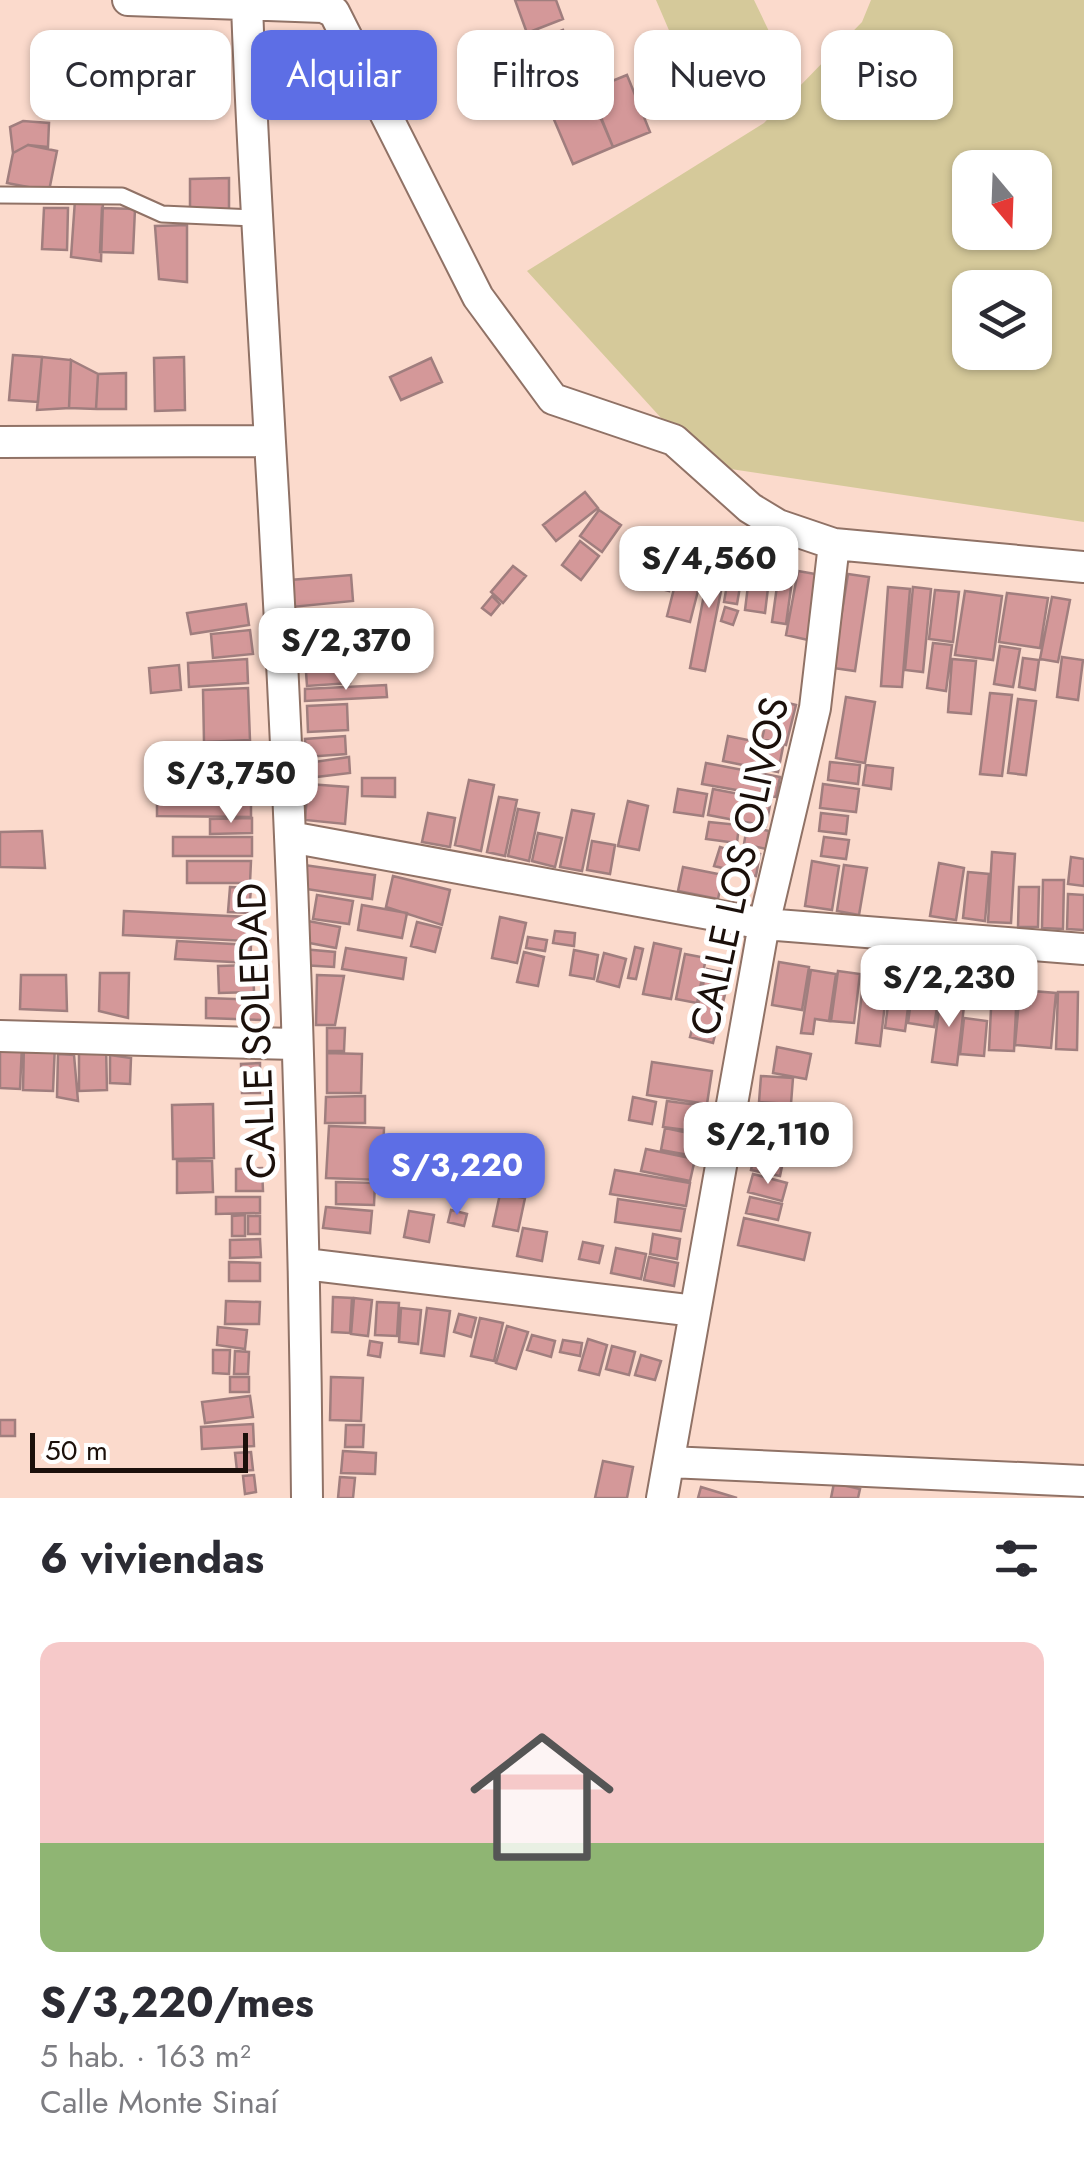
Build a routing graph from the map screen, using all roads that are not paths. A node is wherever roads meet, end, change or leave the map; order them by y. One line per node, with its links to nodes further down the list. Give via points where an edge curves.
1 (128, 0): 2 (street)
2 (247, 4): 4 (street, CALLE SOLEDAD); 7 (street, via 322,7 343,24 478,297 553,399 674,440 750,508)
3 (0, 195): 4 (lane, via 122,196 162,214)
4 (254, 218): 5 (street, CALLE SOLEDAD)
5 (270, 441): 6 (street); 9 (street, CALLE SOLEDAD)
6 (0, 442)
7 (834, 544): 8 (street); 10 (street, CALLE LOS OLIVOS, via 815,708)
8 (1084, 568)
9 (290, 836): 10 (street); 13 (street, CALLE SOLEDAD)
10 (764, 924): 11 (street); 15 (street, CALLE LOS OLIVOS)
11 (1084, 949)
12 (0, 1036): 13 (street)
13 (295, 1044): 14 (street, CALLE SOLEDAD)
14 (305, 1264): 15 (street); 18 (street, CALLE SOLEDAD)
15 (696, 1311): 16 (street, CALLE LOS OLIVOS)
16 (669, 1462): 17 (street); 19 (street, CALLE LOS OLIVOS)
17 (1084, 1480)
18 (307, 1498)
19 (662, 1498)

